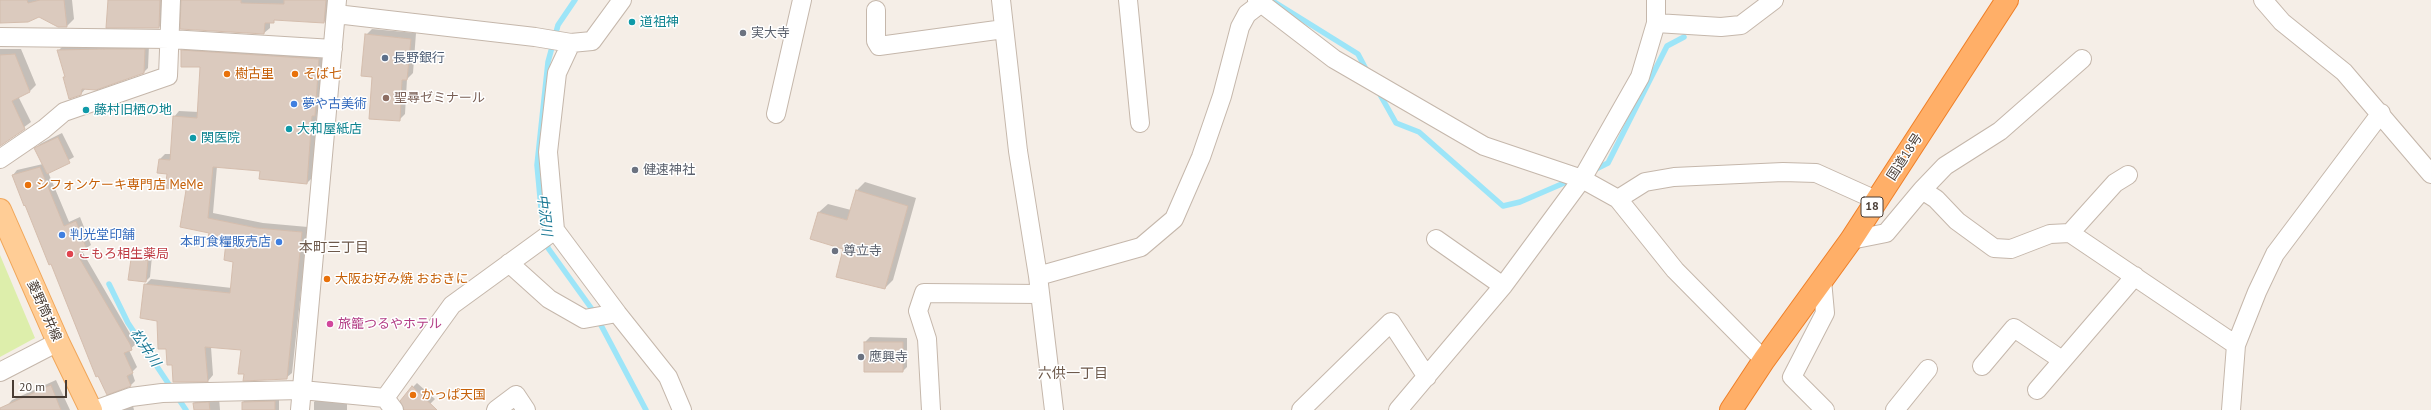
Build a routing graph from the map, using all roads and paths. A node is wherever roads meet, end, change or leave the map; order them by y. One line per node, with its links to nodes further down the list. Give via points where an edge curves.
1 (171, 0): 16 (street)
2 (622, 0): 17 (street, via 592,41)
3 (802, 0): 21 (street)
4 (1000, 0): 14 (street)
5 (1128, 0): 22 (street)
6 (1656, 0): 13 (street)
7 (1774, 0): 13 (street, via 1741,25 1721,27)
8 (2007, 0): 29 (highway, 国道18号 / 18)
9 (2263, 0): 20 (street, via 2282,22 2344,72)
10 (1258, 2): 26 (street, via 1334,58 1484,146); 38 (street, via 1240,27 1222,96 1203,151 1174,219 1141,248)
11 (336, 7): 17 (street); 18 (street)
12 (876, 10): 14 (street, via 878,46)
13 (1656, 23): 26 (street, via 1640,77)
14 (1004, 29): 38 (street, via 1018,151)
15 (0, 37): 16 (street)
16 (170, 40): 18 (street); 23 (street, via 168,76 64,112)
17 (566, 42): 31 (street, via 557,73 548,152)
18 (333, 49): 49 (street)
19 (2082, 59): 27 (street, via 2000,131 1945,166)
20 (2381, 112): 24 (street); 42 (street, via 2275,254)
21 (776, 114)
22 (1140, 123)
23 (0, 159)
24 (2431, 174)
25 (2128, 175): 32 (street, via 2115,183)
26 (1582, 179): 28 (street); 39 (street)
27 (1922, 190): 32 (street, via 1936,199 1957,221 1994,248 2011,249 2050,234); 34 (street, via 1886,234)
28 (1618, 199): 29 (street, via 1645,182 1674,177 1783,172 1816,173); 43 (street, via 1675,270)
29 (1876, 200): 34 (highway, 国道18号 / 18)
30 (0, 210): 41 (main road, 菱野筒井線)
31 (555, 231): 35 (street); 40 (street)
32 (2070, 233): 36 (street)
33 (1436, 239): 39 (street)
34 (1851, 240): 37 (highway, 国道18号 / 18)
35 (509, 263): 40 (street, via 549,300 584,319); 51 (street, via 452,305)
36 (2135, 276): 42 (street); 44 (street)
37 (1822, 280): 43 (highway, 国道18号 / 18); 63 (street, via 1825,313 1792,377)
38 (1039, 285): 58 (street, via 924,293 918,311 928,339); 59 (street)
39 (1503, 286): 48 (street)
40 (612, 313): 57 (street, via 668,377)
41 (58, 342): 47 (street); 52 (main road, 菱野筒井線)
42 (2236, 345): 65 (street)
43 (1764, 360): 62 (highway, 国道18号 / 18)
44 (2062, 360): 45 (street, via 2014,328); 50 (street)
45 (1982, 366)
46 (1928, 370): 64 (street)
47 (0, 372)
48 (1427, 377): 60 (street, via 1391,322); 61 (street)
49 (302, 390): 51 (street); 53 (street, via 162,393 131,397); 54 (street)
50 (2037, 390)
51 (389, 404)
52 (91, 410)
53 (95, 410)
54 (300, 410)
55 (496, 410): 56 (street, via 516,395)
56 (526, 410)
57 (682, 410)
58 (931, 410)
59 (1054, 410)
60 (1301, 410)
61 (1398, 410)
62 (1731, 410)
63 (1826, 410)
64 (1895, 410)
65 (2231, 410)

